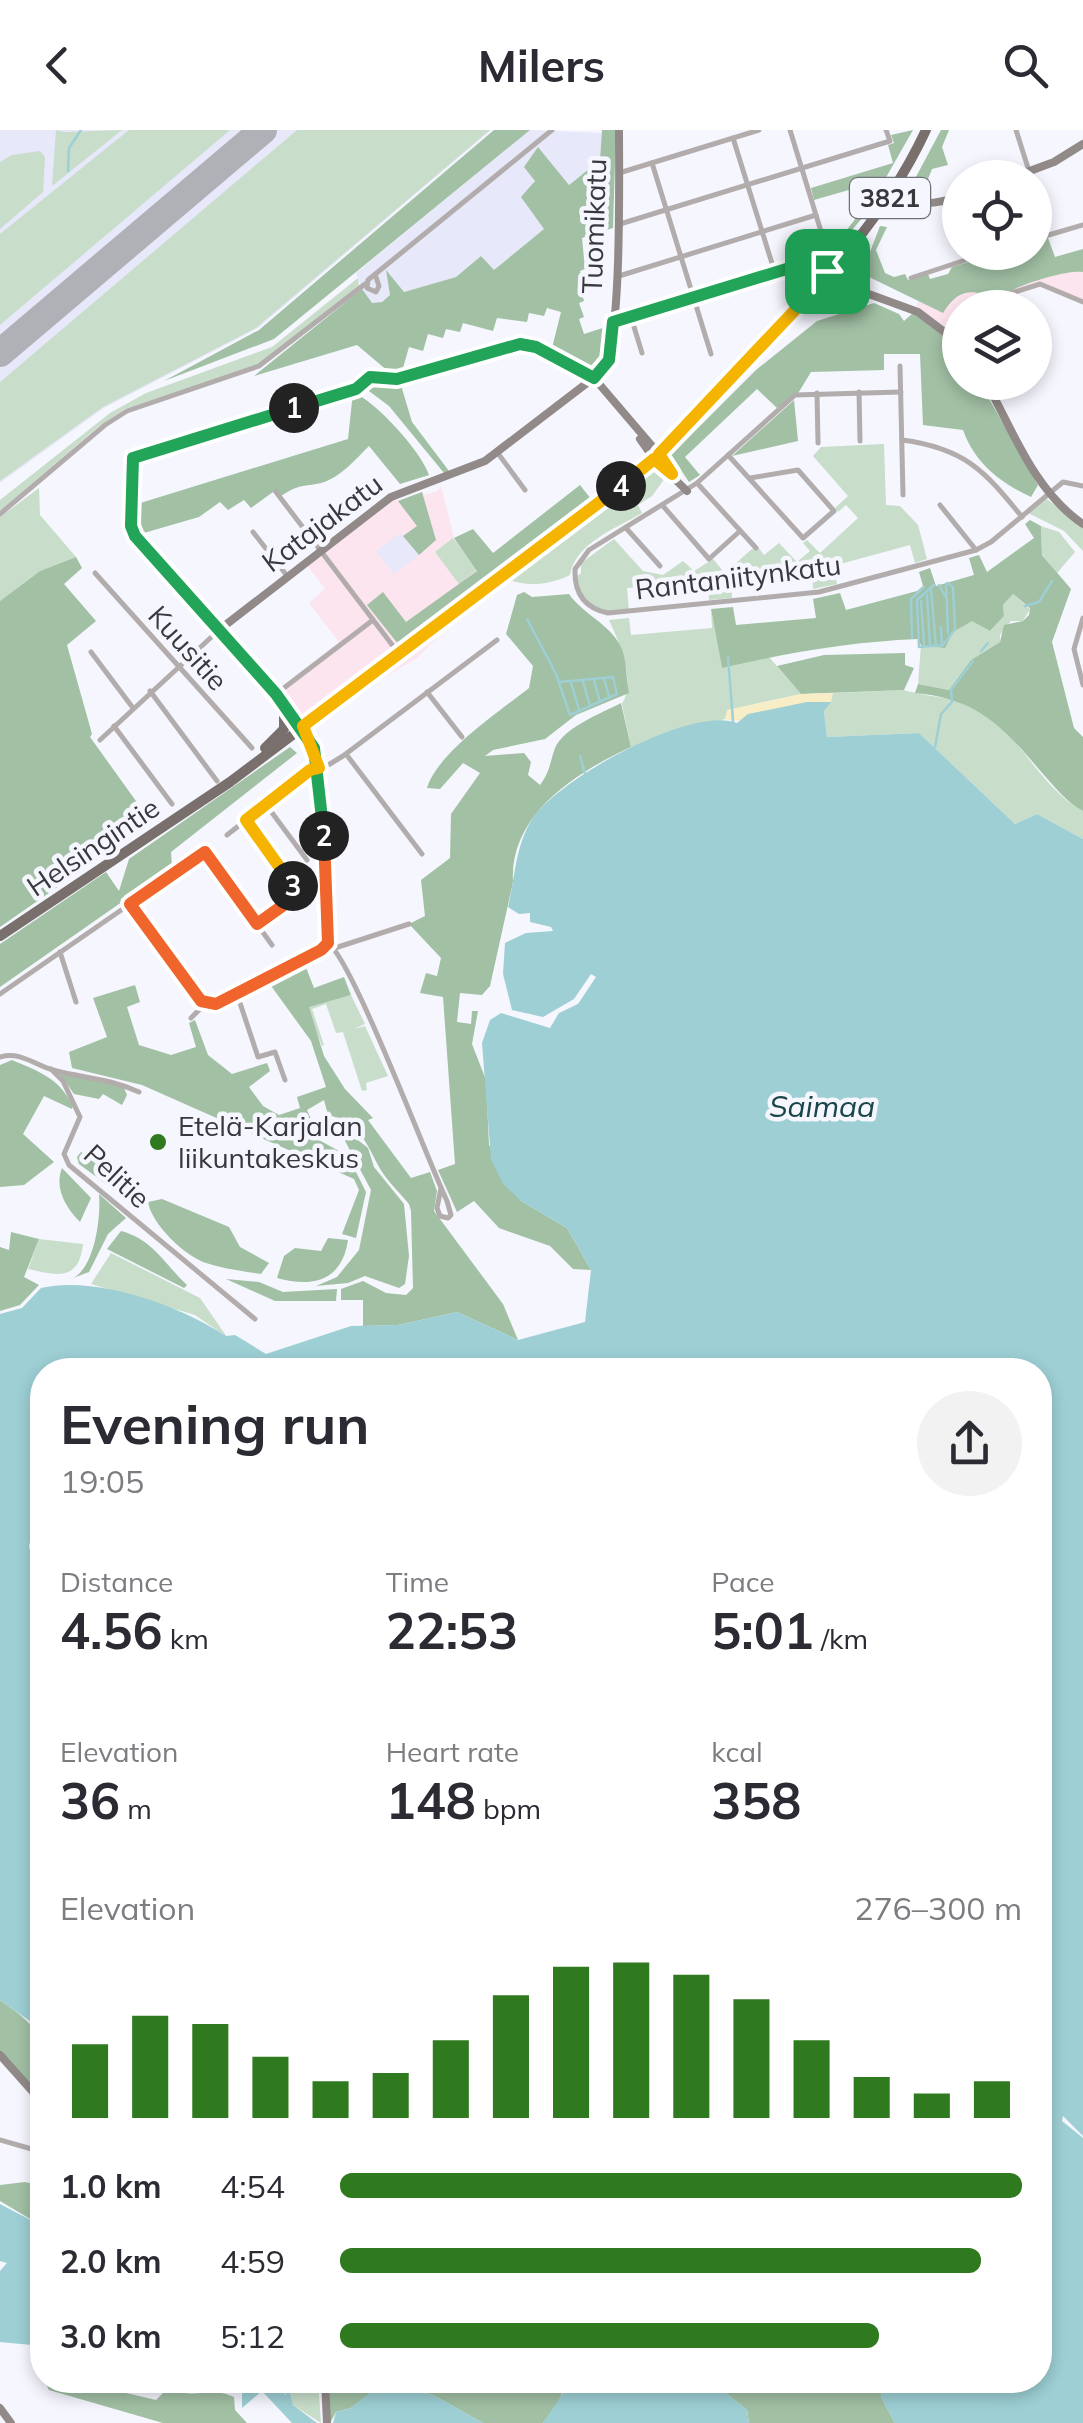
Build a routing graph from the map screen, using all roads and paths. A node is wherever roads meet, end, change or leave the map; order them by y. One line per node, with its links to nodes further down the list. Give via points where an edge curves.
1 (552, 130): 29 (street)
2 (619, 130): 14 (street, Tuomikatu)
3 (760, 130): 8 (street)
4 (790, 130): 13 (street)
5 (886, 130): 13 (street, via 890,141)
6 (924, 130): 16 (main road, Helsingintie / 3821)
7 (1016, 130): 10 (street)
8 (732, 138): 11 (street); 15 (street)
9 (1083, 144): 12 (street)
10 (1026, 160)
11 (652, 163): 14 (street); 18 (street)
12 (1052, 163)
13 (802, 168): 15 (street); 19 (street)
14 (619, 173): 20 (street, Tuomikatu)
15 (747, 185): 18 (street); 22 (street)
16 (893, 190): 17 (street, via 913,200); 26 (main road, Helsingintie / 3821); 30 (main road, Helsingintie / 3821)
17 (942, 201)
18 (667, 210): 20 (street); 24 (street)
19 (816, 216): 22 (street); 25 (street, via 827,251)
20 (617, 225): 31 (street, Tuomikatu)
21 (1083, 225): 23 (street)
22 (762, 232): 24 (street); 28 (street)
23 (1052, 235)
24 (681, 257): 31 (street); 36 (street)
25 (819, 259): 28 (street); 30 (street)
26 (842, 259): 30 (main road, Helsingintie / 3821); 34 (street)
27 (942, 268): 32 (street)
28 (774, 273): 36 (street)
29 (375, 274): 33 (street); 33 (street, via 376,292)
30 (826, 274): 34 (street); 38 (main road, Helsingintie / 3821); 42 (main road, Helsingintie / 3821)
31 (616, 276): 40 (street, Tuomikatu)
32 (911, 278)
33 (365, 284): 67 (street, via 259,366 105,424)
34 (850, 288): 38 (street, via 820,289); 41 (street, via 918,312)
35 (1022, 290): 37 (street, via 1040,284)
36 (694, 298): 39 (street); 44 (street)
37 (1083, 302)
38 (798, 305): 42 (main road, Helsingintie / 3821)
39 (631, 317): 40 (street); 43 (street)
40 (613, 322): 46 (street, Tuomikatu, via 609,360)
41 (942, 330)
42 (768, 336): 55 (main road, Helsingintie / 3821)
43 (642, 352)
44 (711, 354)
45 (900, 366): 48 (street)
46 (594, 378): 54 (street, Katajakatu); 55 (street); 81 (street, via 520,344 397,379 370,377 353,390 133,458 133,532)
47 (859, 392): 48 (street); 49 (street); 52 (street)
48 (901, 392): 51 (street)
49 (817, 393): 53 (street); 56 (street, Rantaniitynkatu, via 795,395)
50 (996, 400): 63 (street)
51 (902, 440): 64 (street); 68 (street, via 970,460)
52 (860, 441)
53 (818, 443)
54 (497, 452): 60 (street); 75 (street, Katajakatu, via 463,472 403,490)
55 (654, 454): 61 (street); 83 (main road, Helsingintie / 3821, via 599,502)
56 (728, 455): 57 (street); 58 (street, Rantaniitynkatu)
57 (750, 478): 57 (street, via 804,538 834,511 798,470)
58 (697, 483): 61 (street, Rantaniitynkatu); 71 (street)
59 (1083, 486): 63 (street, via 1068,481)
60 (526, 490)
61 (687, 491): 66 (street, Rantaniitynkatu)
62 (276, 492): 75 (street)
63 (1050, 494): 68 (street, Rantaniitynkatu); 69 (street)
64 (903, 496)
65 (940, 505): 74 (street)
66 (663, 506): 70 (street, Rantaniitynkatu); 71 (street, via 709,558)
67 (0, 514)
68 (1022, 517): 74 (street, Rantaniitynkatu)
69 (1083, 524)
70 (626, 528): 74 (street, Rantaniitynkatu, via 588,550 575,569 579,595 593,609 608,613 819,592); 76 (street)
71 (740, 531): 73 (street)
72 (254, 532): 78 (street)
73 (756, 548)
74 (976, 550)
75 (321, 552): 78 (street, Katajakatu); 80 (street)
76 (660, 566)
77 (96, 574): 85 (street, Kuusitie)
78 (288, 577): 81 (street, Katajakatu)
79 (1083, 618): 86 (street, via 1074,648)
80 (373, 620): 83 (street); 89 (street)
81 (219, 630): 85 (street, Katajakatu); 89 (street)
82 (497, 640): 88 (street)
83 (394, 651): 92 (main road, Helsingintie / 3821)
84 (91, 652): 90 (street)
85 (178, 666): 87 (street, Katajakatu); 95 (street, Kuusitie)
86 (1083, 685)
87 (150, 691): 90 (street, Katajakatu); 98 (street)
88 (427, 691): 93 (street); 96 (street)
89 (280, 699): 92 (street); 95 (main road, via 284,729)
90 (133, 708): 91 (street, Katajakatu)
91 (114, 726): 94 (street, Katajakatu); 100 (street)
92 (299, 726): 95 (main road, Helsingintie / 3821); 97 (street); 99 (main road, Helsingintie / 3821)
93 (462, 736)
94 (100, 740)
95 (258, 748): 99 (main road, Helsingintie / 3821)
96 (346, 754): 97 (street); 104 (street)
97 (319, 768): 101 (street); 111 (street)
98 (217, 781)
99 (211, 794): 109 (main road, Helsingintie / 3821)
100 (172, 804)
101 (266, 806): 102 (street); 105 (street)
102 (246, 820): 103 (street); 107 (street, via 299,894)
103 (227, 835)
104 (422, 854)
105 (307, 860)
106 (130, 904): 107 (street, via 205,852); 112 (street); 116 (street)
107 (257, 924): 110 (street)
108 (409, 924): 111 (street)
109 (0, 936)
110 (272, 945)
111 (332, 946): 114 (street); 122 (street)
112 (60, 952): 113 (street); 115 (street)
113 (0, 994)
114 (237, 994): 116 (street); 120 (street, via 258,1057 275,1052)
115 (76, 1002)
116 (205, 1004): 117 (street)
117 (191, 1018)
118 (0, 1056): 119 (street, via 20,1055)
119 (51, 1069): 121 (street); 123 (street, Pelitie, via 80,1117 64,1154 69,1165)
120 (285, 1080)
121 (139, 1092)
122 (441, 1188): 122 (street, via 438,1212 448,1218 450,1208)
123 (255, 1319)
124 (0, 2055): 125 (street)
125 (30, 2089)
126 (0, 2140): 127 (street)
127 (30, 2149)
128 (326, 2393): 131 (street)
129 (0, 2408): 130 (street)
130 (11, 2423)
131 (327, 2423)

